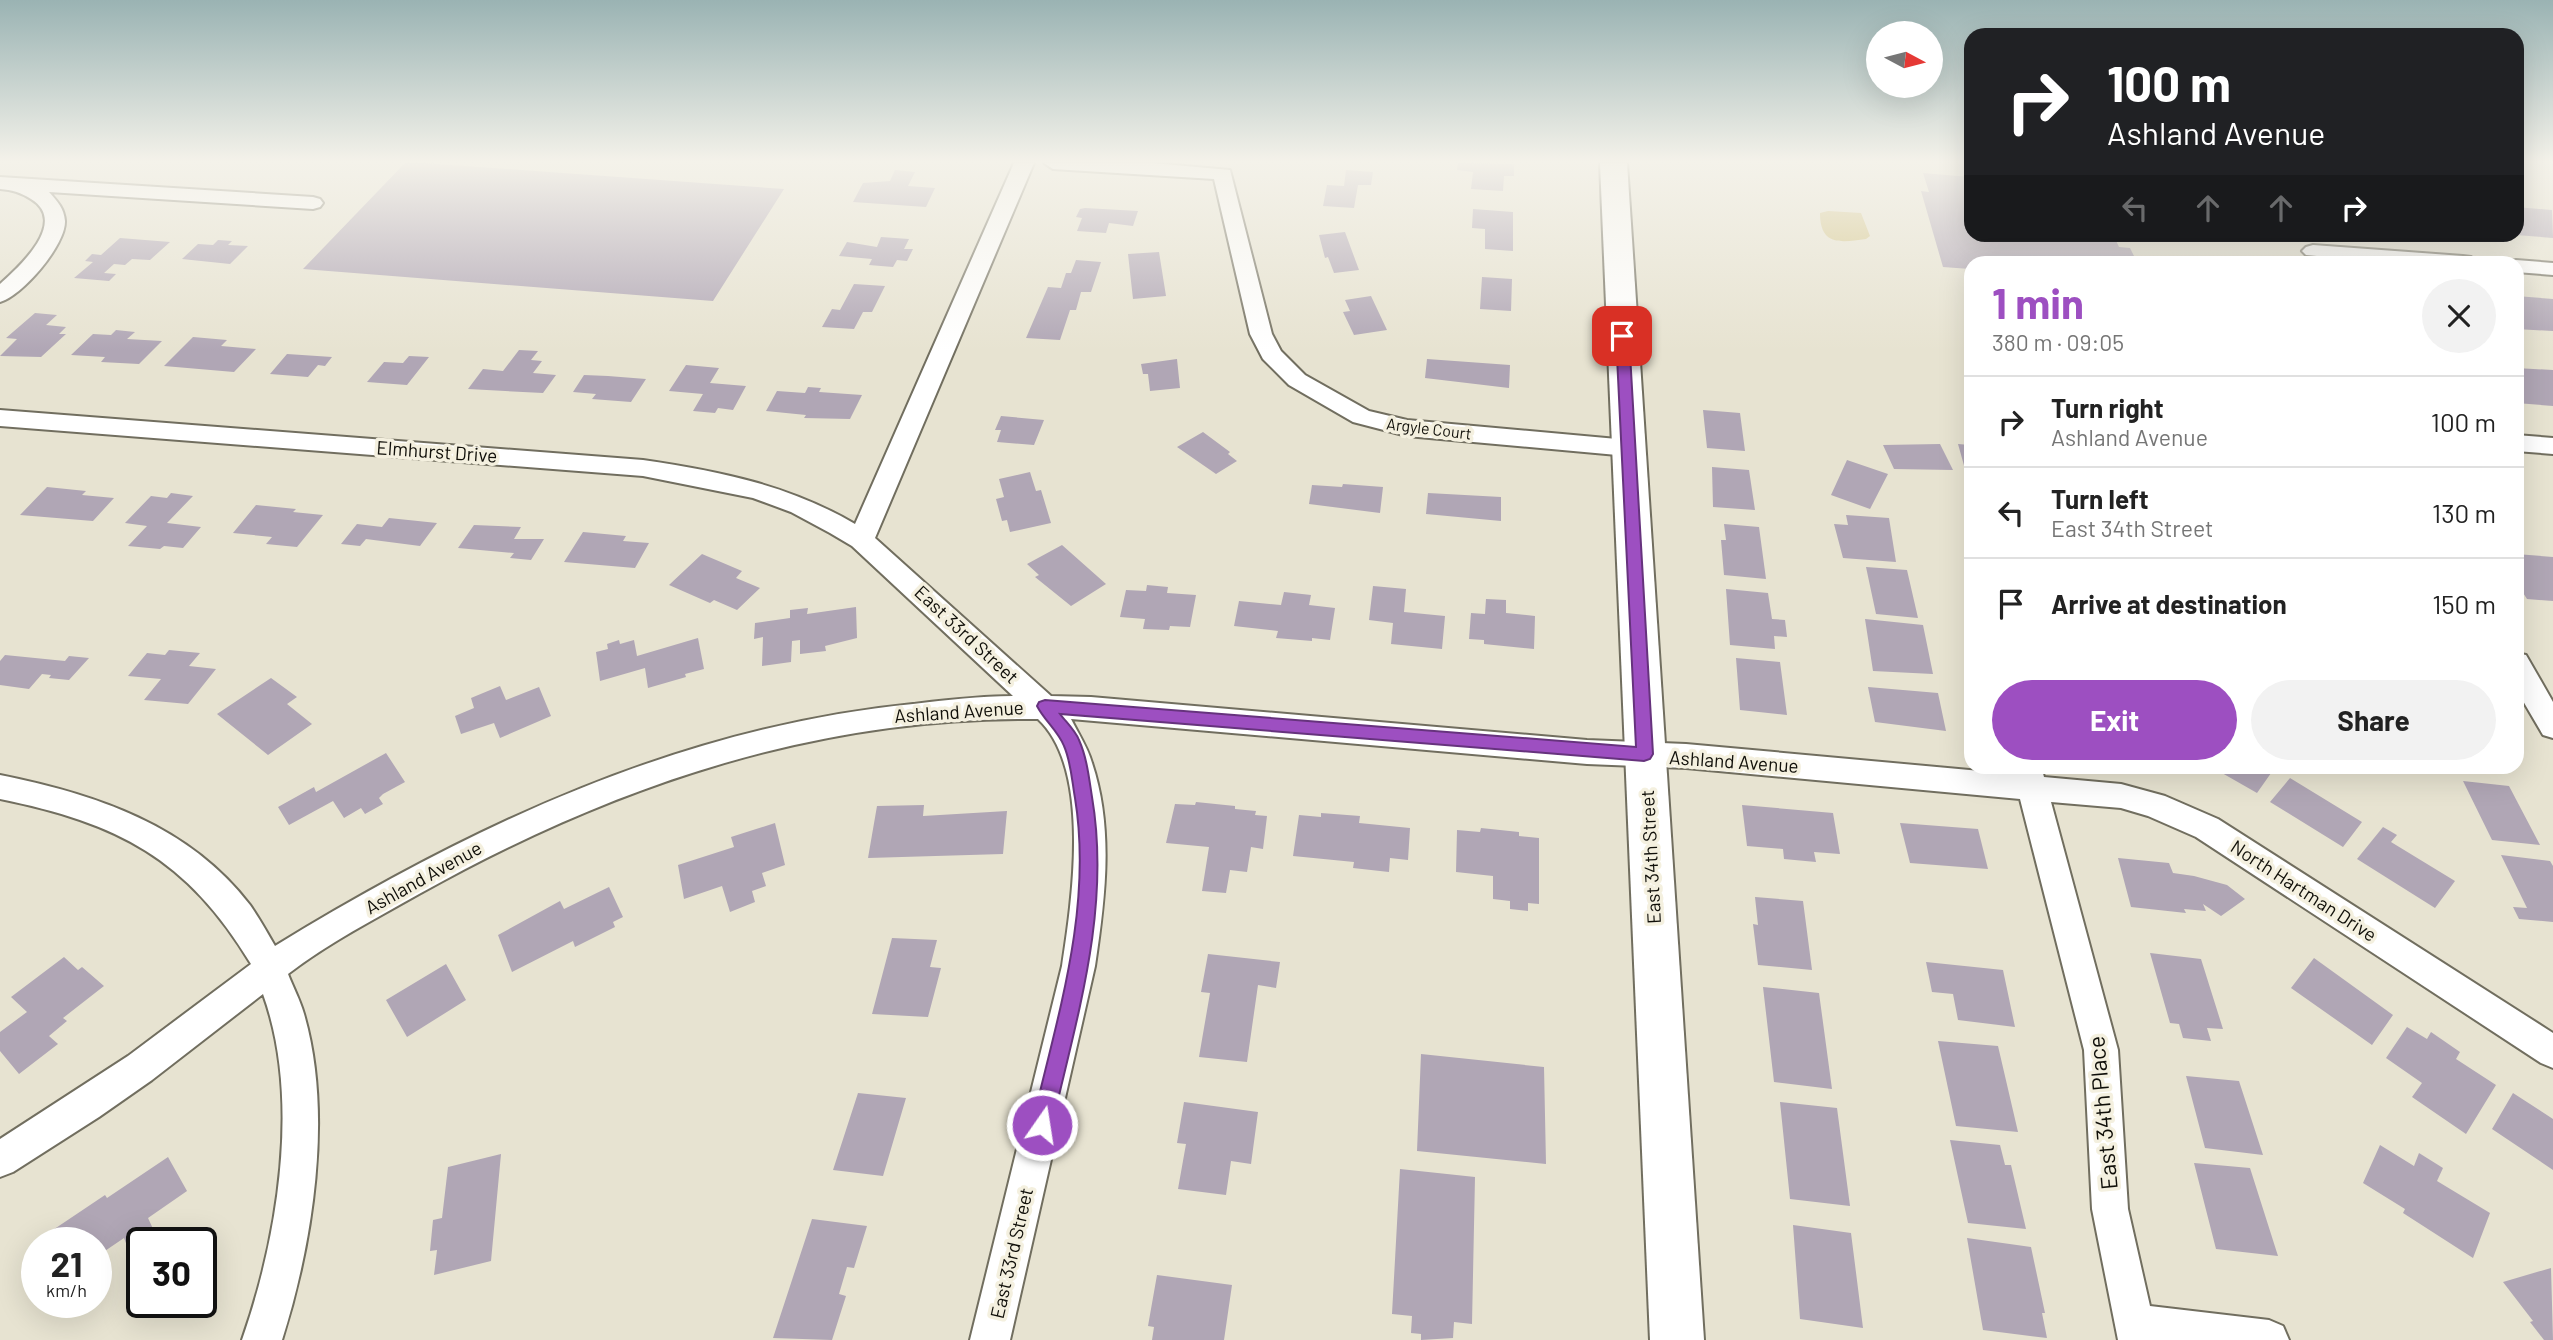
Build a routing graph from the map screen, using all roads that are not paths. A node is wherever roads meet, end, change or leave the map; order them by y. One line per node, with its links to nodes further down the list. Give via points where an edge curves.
1 (55, 226): 9 (street, via 35,264)
2 (997, 226): 14 (street)
3 (1235, 226): 13 (street, Argyle Court, via 1261,334 1271,354 1297,380 1361,417 1406,428)
4 (1616, 226): 13 (street, East 34th Street)
5 (2312, 249): 6 (street)
6 (2393, 256)
7 (2524, 266): 8 (street)
8 (2553, 268)
9 (0, 295)
10 (0, 418): 14 (street, Elmhurst Drive, via 643,468 769,495 827,519)
11 (2524, 444): 12 (street)
12 (2553, 446)
13 (1628, 448): 18 (street, East 34th Street)
14 (861, 540): 16 (street, East 33rd Street)
15 (2532, 675): 17 (street)
16 (1045, 706): 18 (street, Ashland Avenue); 23 (street, Ashland Avenue, via 863,720 750,743 619,784 436,868); 28 (street, East 33rd Street, via 1071,740 1077,759 1089,830 1089,906 1080,963)
17 (2553, 727)
18 (1644, 754): 19 (street, Ashland Avenue); 29 (street, East 34th Street)
19 (1964, 772)
20 (1994, 774): 21 (street, Ashland Avenue)
21 (2029, 776): 24 (street, North Hartman Drive, via 2129,798 2207,828); 26 (street, East 34th Place, via 2101,1050 2110,1209)
22 (0, 787): 23 (street, via 107,814 176,852 233,906)
23 (269, 969): 25 (street, Ashland Avenue, via 140,1068); 27 (street, via 285,1010 300,1104 295,1199)
24 (2553, 1052)
25 (0, 1159)
26 (2136, 1331): 30 (street)
27 (262, 1340)
28 (990, 1340)
29 (1677, 1340)
30 (2269, 1340)

